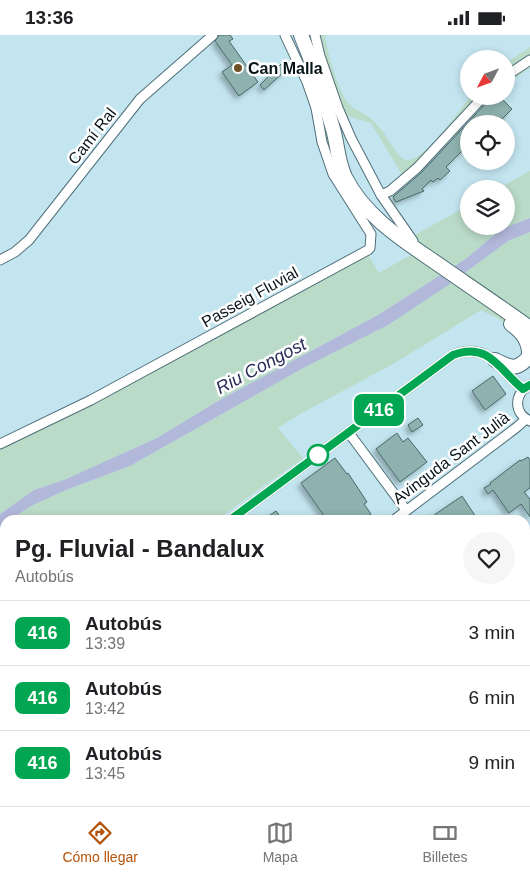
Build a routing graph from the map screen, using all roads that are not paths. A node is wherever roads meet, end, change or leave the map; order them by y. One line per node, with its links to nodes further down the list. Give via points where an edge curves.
1 (213, 35): 12 (street, Camí Ral, via 140,99 29,240)
2 (285, 35): 8 (street)
3 (315, 35): 10 (street, via 344,122)
4 (299, 37): 8 (highway); 9 (highway, via 311,49)
5 (530, 60): 6 (street)
6 (515, 70)
7 (476, 105): 10 (street, via 417,168 396,187)
8 (319, 106): 9 (highway); 18 (street, Passeig Fluvial, via 322,142 333,175 371,235 370,248 91,401)
9 (335, 145): 13 (highway, via 342,169 355,193 382,223)
10 (381, 195): 11 (street)
11 (413, 241)
12 (0, 260)
13 (527, 328): 14 (highway, via 529,357 520,365 510,367)
14 (495, 360): 15 (street, via 514,382); 17 (street, via 475,352 453,355)
15 (527, 387): 16 (street, via 517,402 519,412)
16 (528, 420): 19 (street, Avinguda Sant Julià)
17 (349, 433): 19 (street); 20 (street)
18 (0, 444)
19 (406, 510): 21 (street, Avinguda Sant Julià)
20 (237, 515)
21 (400, 515)

